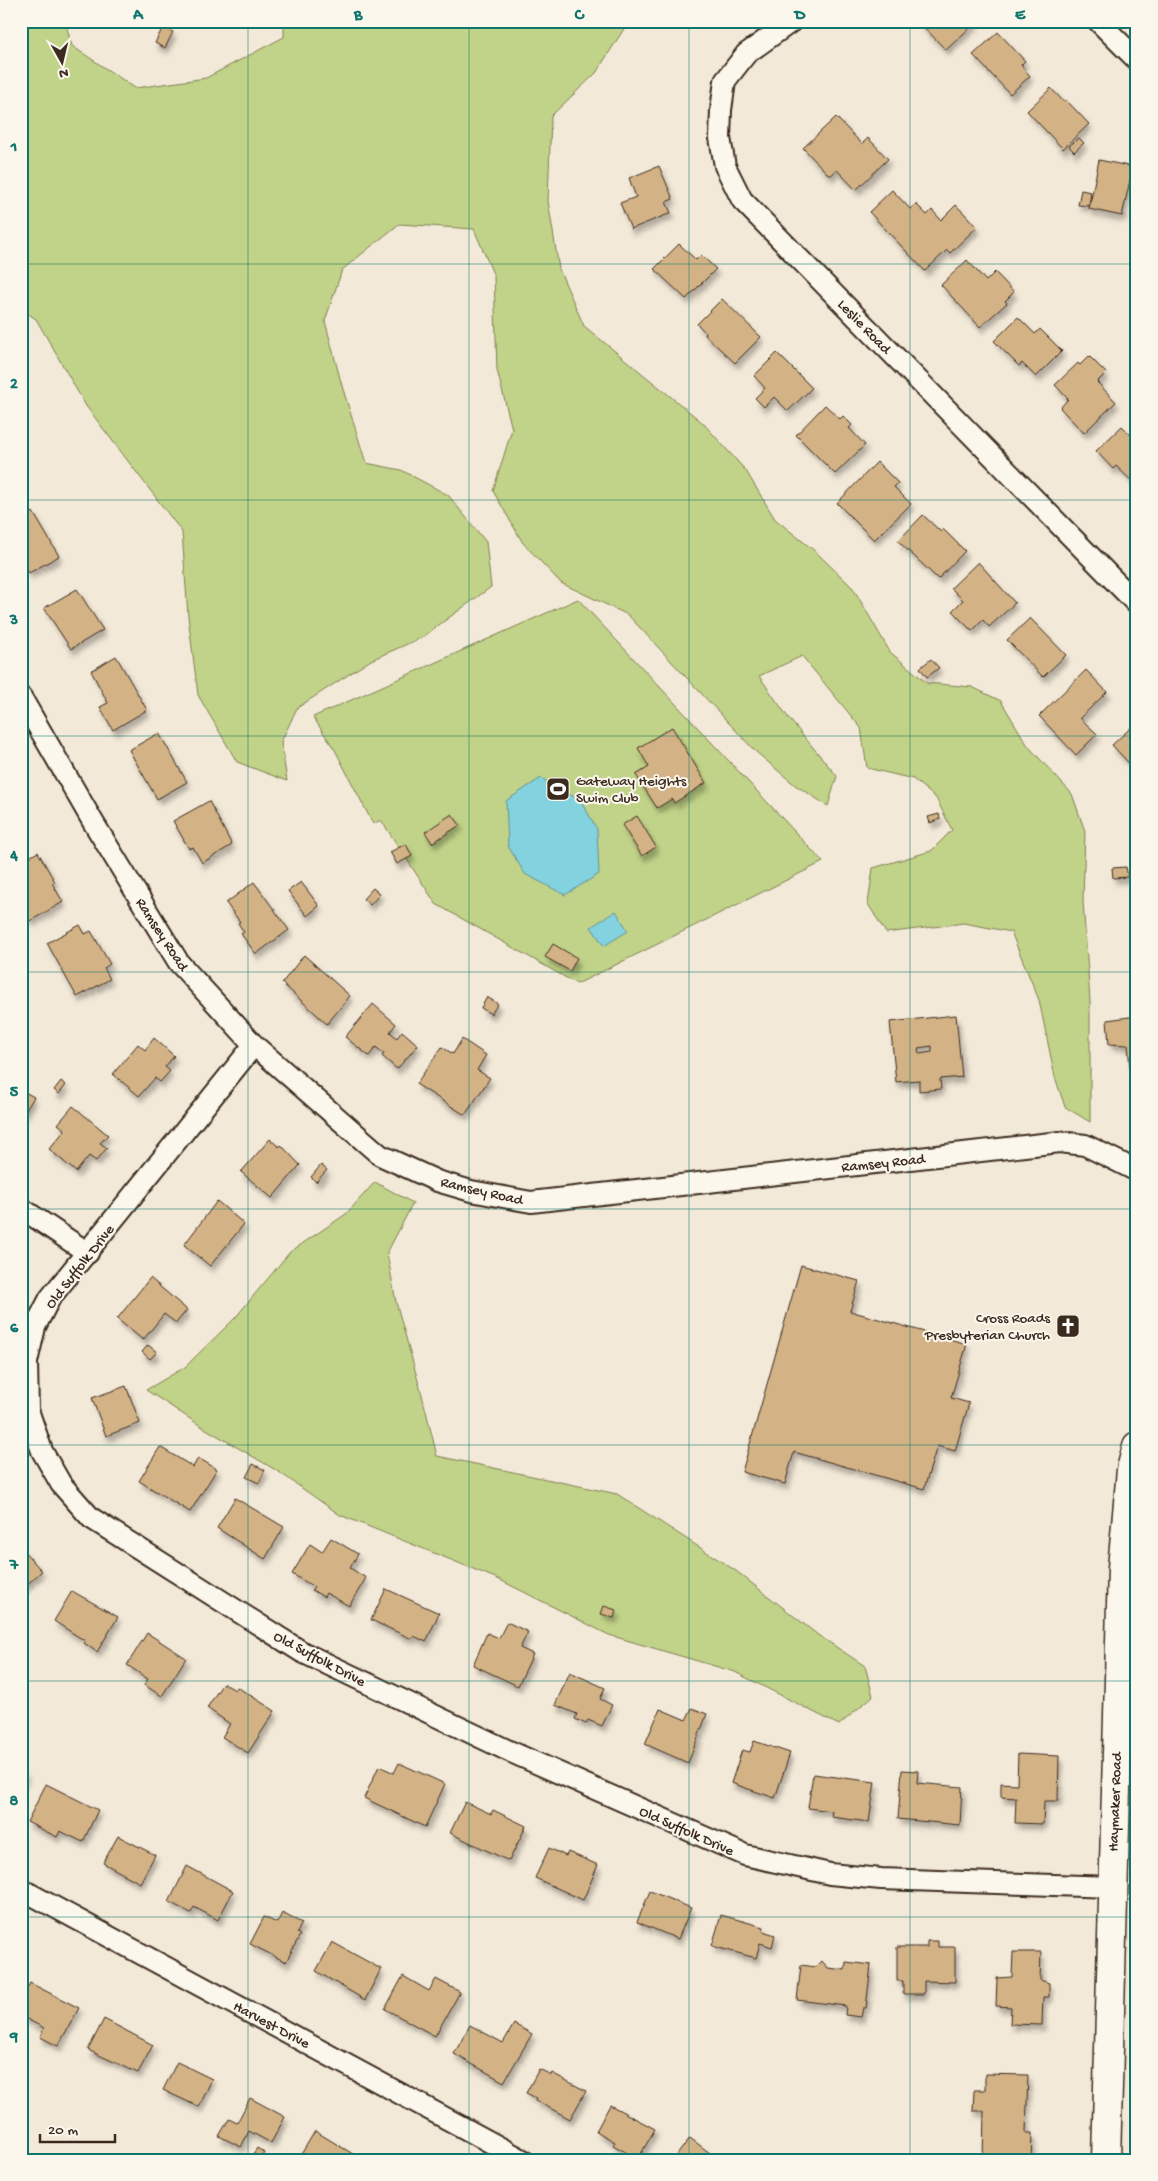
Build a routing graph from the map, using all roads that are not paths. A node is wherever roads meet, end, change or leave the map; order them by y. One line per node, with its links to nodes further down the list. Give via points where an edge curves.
1 (792, 21): 4 (street, Leslie Road, via 746,54 725,81 720,138 725,166 742,200)
2 (1098, 21): 3 (street)
3 (1137, 60)
4 (1137, 604)
5 (21, 696): 6 (street, Ramsey Road, via 179,963)
6 (254, 1044): 7 (street, Ramsey Road, via 380,1155 437,1181 531,1202 1060,1142 1085,1145); 9 (street, Old Suffolk Drive)
7 (1137, 1171)
8 (21, 1208): 9 (street)
9 (88, 1253): 11 (street, Old Suffolk Drive, via 50,1298 35,1327 27,1362 28,1410 42,1451 61,1484 91,1518 302,1652 509,1751 745,1855 830,1874 881,1879)
10 (1137, 1446): 11 (main road, Haymaker Road, via 1131,1470 1122,1568)
11 (1112, 1886): 14 (main road, Haymaker Road)
12 (21, 1889): 13 (street, Harvest Drive)
13 (523, 2160)
14 (1106, 2160)

